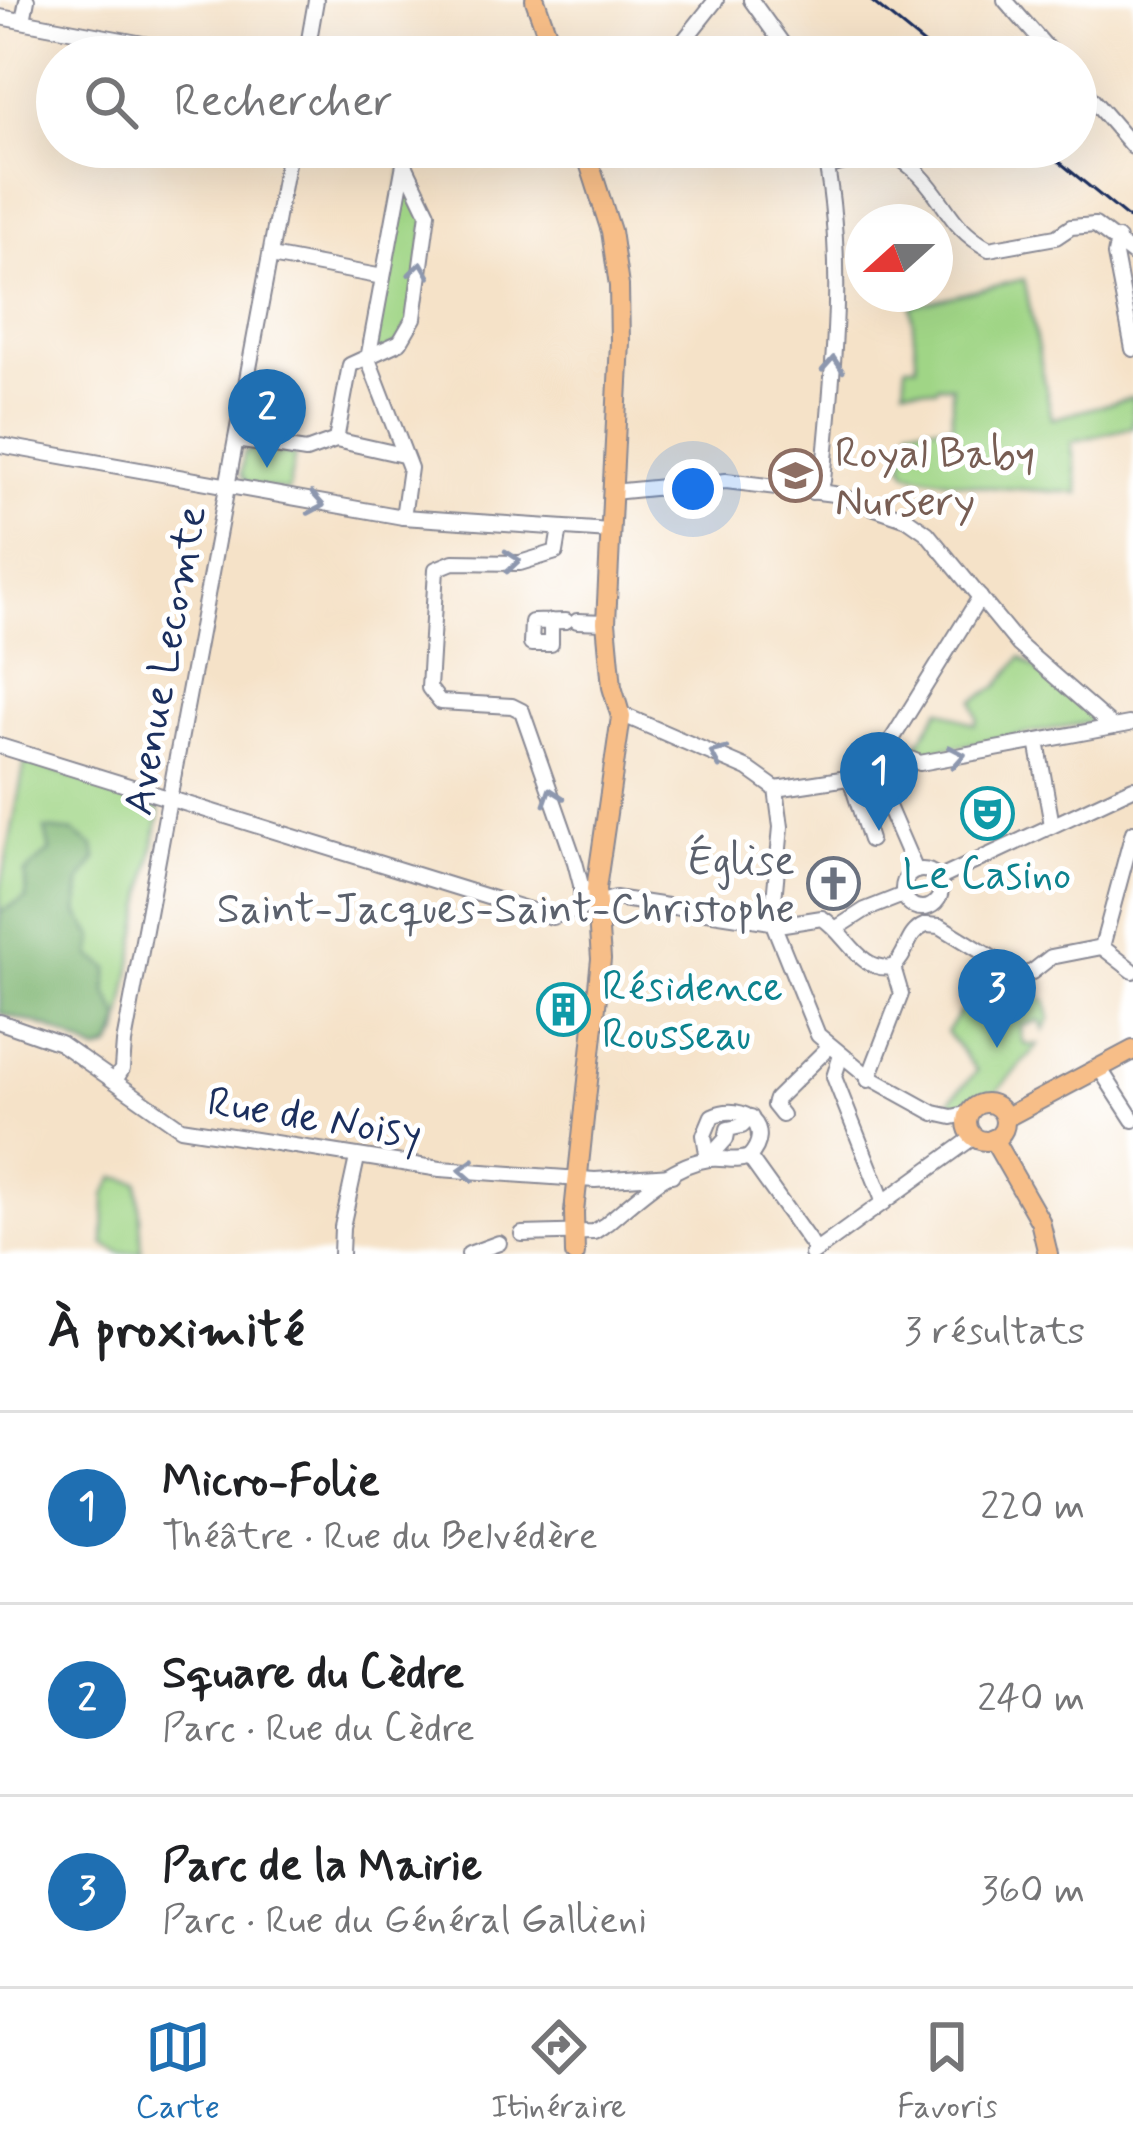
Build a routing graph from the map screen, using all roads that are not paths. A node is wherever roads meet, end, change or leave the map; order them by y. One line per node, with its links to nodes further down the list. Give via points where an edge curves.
1 (27, 0): 8 (street)
2 (316, 0): 10 (street)
3 (716, 0): 12 (street)
4 (751, 0): 13 (street)
5 (1005, 0): 14 (street)
6 (535, 3): 11 (main road)
7 (0, 16): 8 (street)
8 (23, 21): 9 (street)
9 (102, 36)
10 (310, 36)
11 (547, 36)
12 (688, 36)
13 (777, 36)
14 (1037, 36)
15 (1097, 105): 16 (street)
16 (1133, 147)
17 (286, 168): 25 (street, Avenue Lecomte)
18 (401, 168): 26 (street)
19 (409, 168): 28 (street, one-way to 19, via 400,342 414,318 428,213)
20 (590, 168): 35 (main road, via 619,286)
21 (827, 168): 33 (street, one-way to 21, via 837,301)
22 (911, 168): 23 (street, via 948,217 989,249 1095,225)
23 (1118, 239): 24 (street); 27 (street)
24 (1133, 254)
25 (271, 256): 26 (street); 29 (street, Avenue Lecomte)
26 (383, 278): 28 (street)
27 (1133, 349)
28 (368, 359): 30 (street, via 350,365); 32 (street)
29 (236, 440): 30 (street, via 306,452); 34 (street, Avenue Lecomte)
30 (336, 440): 32 (street)
31 (0, 445): 34 (street)
32 (404, 455): 36 (street, via 410,468)
33 (818, 487): 35 (street, via 726,481); 39 (street, via 928,533)
34 (229, 488): 36 (street, one-way to 36); 52 (street, Avenue Lecomte)
35 (612, 492): 38 (main road)
36 (403, 517): 37 (street)
37 (560, 528): 38 (street); 56 (street, one-way to 37, via 522,711 440,702 429,688 436,569 556,552)
38 (610, 531): 41 (main road)
39 (980, 597): 44 (street, via 1019,645); 47 (street)
40 (565, 621): 41 (street)
41 (606, 622): 42 (main road)
42 (621, 714): 51 (street, one-way to 42, via 721,755); 57 (main road)
43 (1131, 720): 44 (street)
44 (1107, 721): 45 (street)
45 (1037, 741): 47 (street, one-way to 45, via 920,763); 53 (street)
46 (0, 746): 52 (street)
47 (886, 749): 48 (street)
48 (874, 774): 49 (street); 58 (street)
49 (849, 775): 51 (street); 55 (street)
50 (1133, 788): 53 (street)
51 (776, 789): 63 (street, via 781,826)
52 (172, 798): 61 (street, via 552,917); 69 (street, Avenue Lecomte)
53 (1052, 825): 59 (street)
54 (1133, 832): 65 (street)
55 (870, 840)
56 (575, 862): 57 (street); 61 (street)
57 (600, 863): 61 (main road)
58 (916, 871): 59 (street); 60 (street)
59 (938, 879): 62 (street, via 940,896)
60 (903, 895): 62 (street); 64 (street)
61 (590, 905): 63 (street, via 615,898); 85 (main road, via 601,959)
62 (926, 917): 65 (street, via 1025,976 1051,957); 66 (street)
63 (772, 921): 64 (street, via 822,917); 70 (street, via 818,1035)
64 (836, 927): 66 (street, via 868,963)
65 (1102, 947): 67 (street)
66 (893, 967): 74 (street, via 901,994)
67 (1133, 971)
68 (0, 1022): 72 (street, Rue de Noisy, via 43,1034)
69 (124, 1043): 72 (street); 75 (street, Avenue Lecomte)
70 (835, 1050): 74 (street); 78 (street, via 776,1099 778,1110); 86 (street, via 834,1077)
71 (1133, 1050): 73 (main road)
72 (99, 1070): 75 (street, Rue de Noisy)
73 (1100, 1070): 77 (main road); 79 (street)
74 (869, 1078): 76 (street, via 934,1113)
75 (115, 1081): 82 (street, Rue de Noisy, via 181,1128)
76 (970, 1113): 77 (main road, via 987,1103); 80 (main road, via 968,1126)
77 (1005, 1118): 80 (main road, via 1004,1130)
78 (752, 1119): 81 (street, via 756,1150); 83 (street, via 743,1112 712,1116)
79 (1133, 1120)
80 (984, 1138): 86 (street); 94 (main road, via 1040,1221)
81 (749, 1157): 83 (street); 91 (street)
82 (357, 1158): 85 (street, Rue de Noisy, one-way to 82); 90 (street)
83 (707, 1159): 84 (street)
84 (672, 1175): 85 (street, Rue de Noisy); 87 (street, via 594,1232)
85 (578, 1178): 87 (main road)
86 (884, 1202): 91 (street)
87 (573, 1233): 88 (street); 93 (main road)
88 (522, 1234)
89 (499, 1243): 92 (street)
90 (342, 1246)
91 (815, 1251)
92 (472, 1254)
93 (574, 1254)
94 (1048, 1254)

